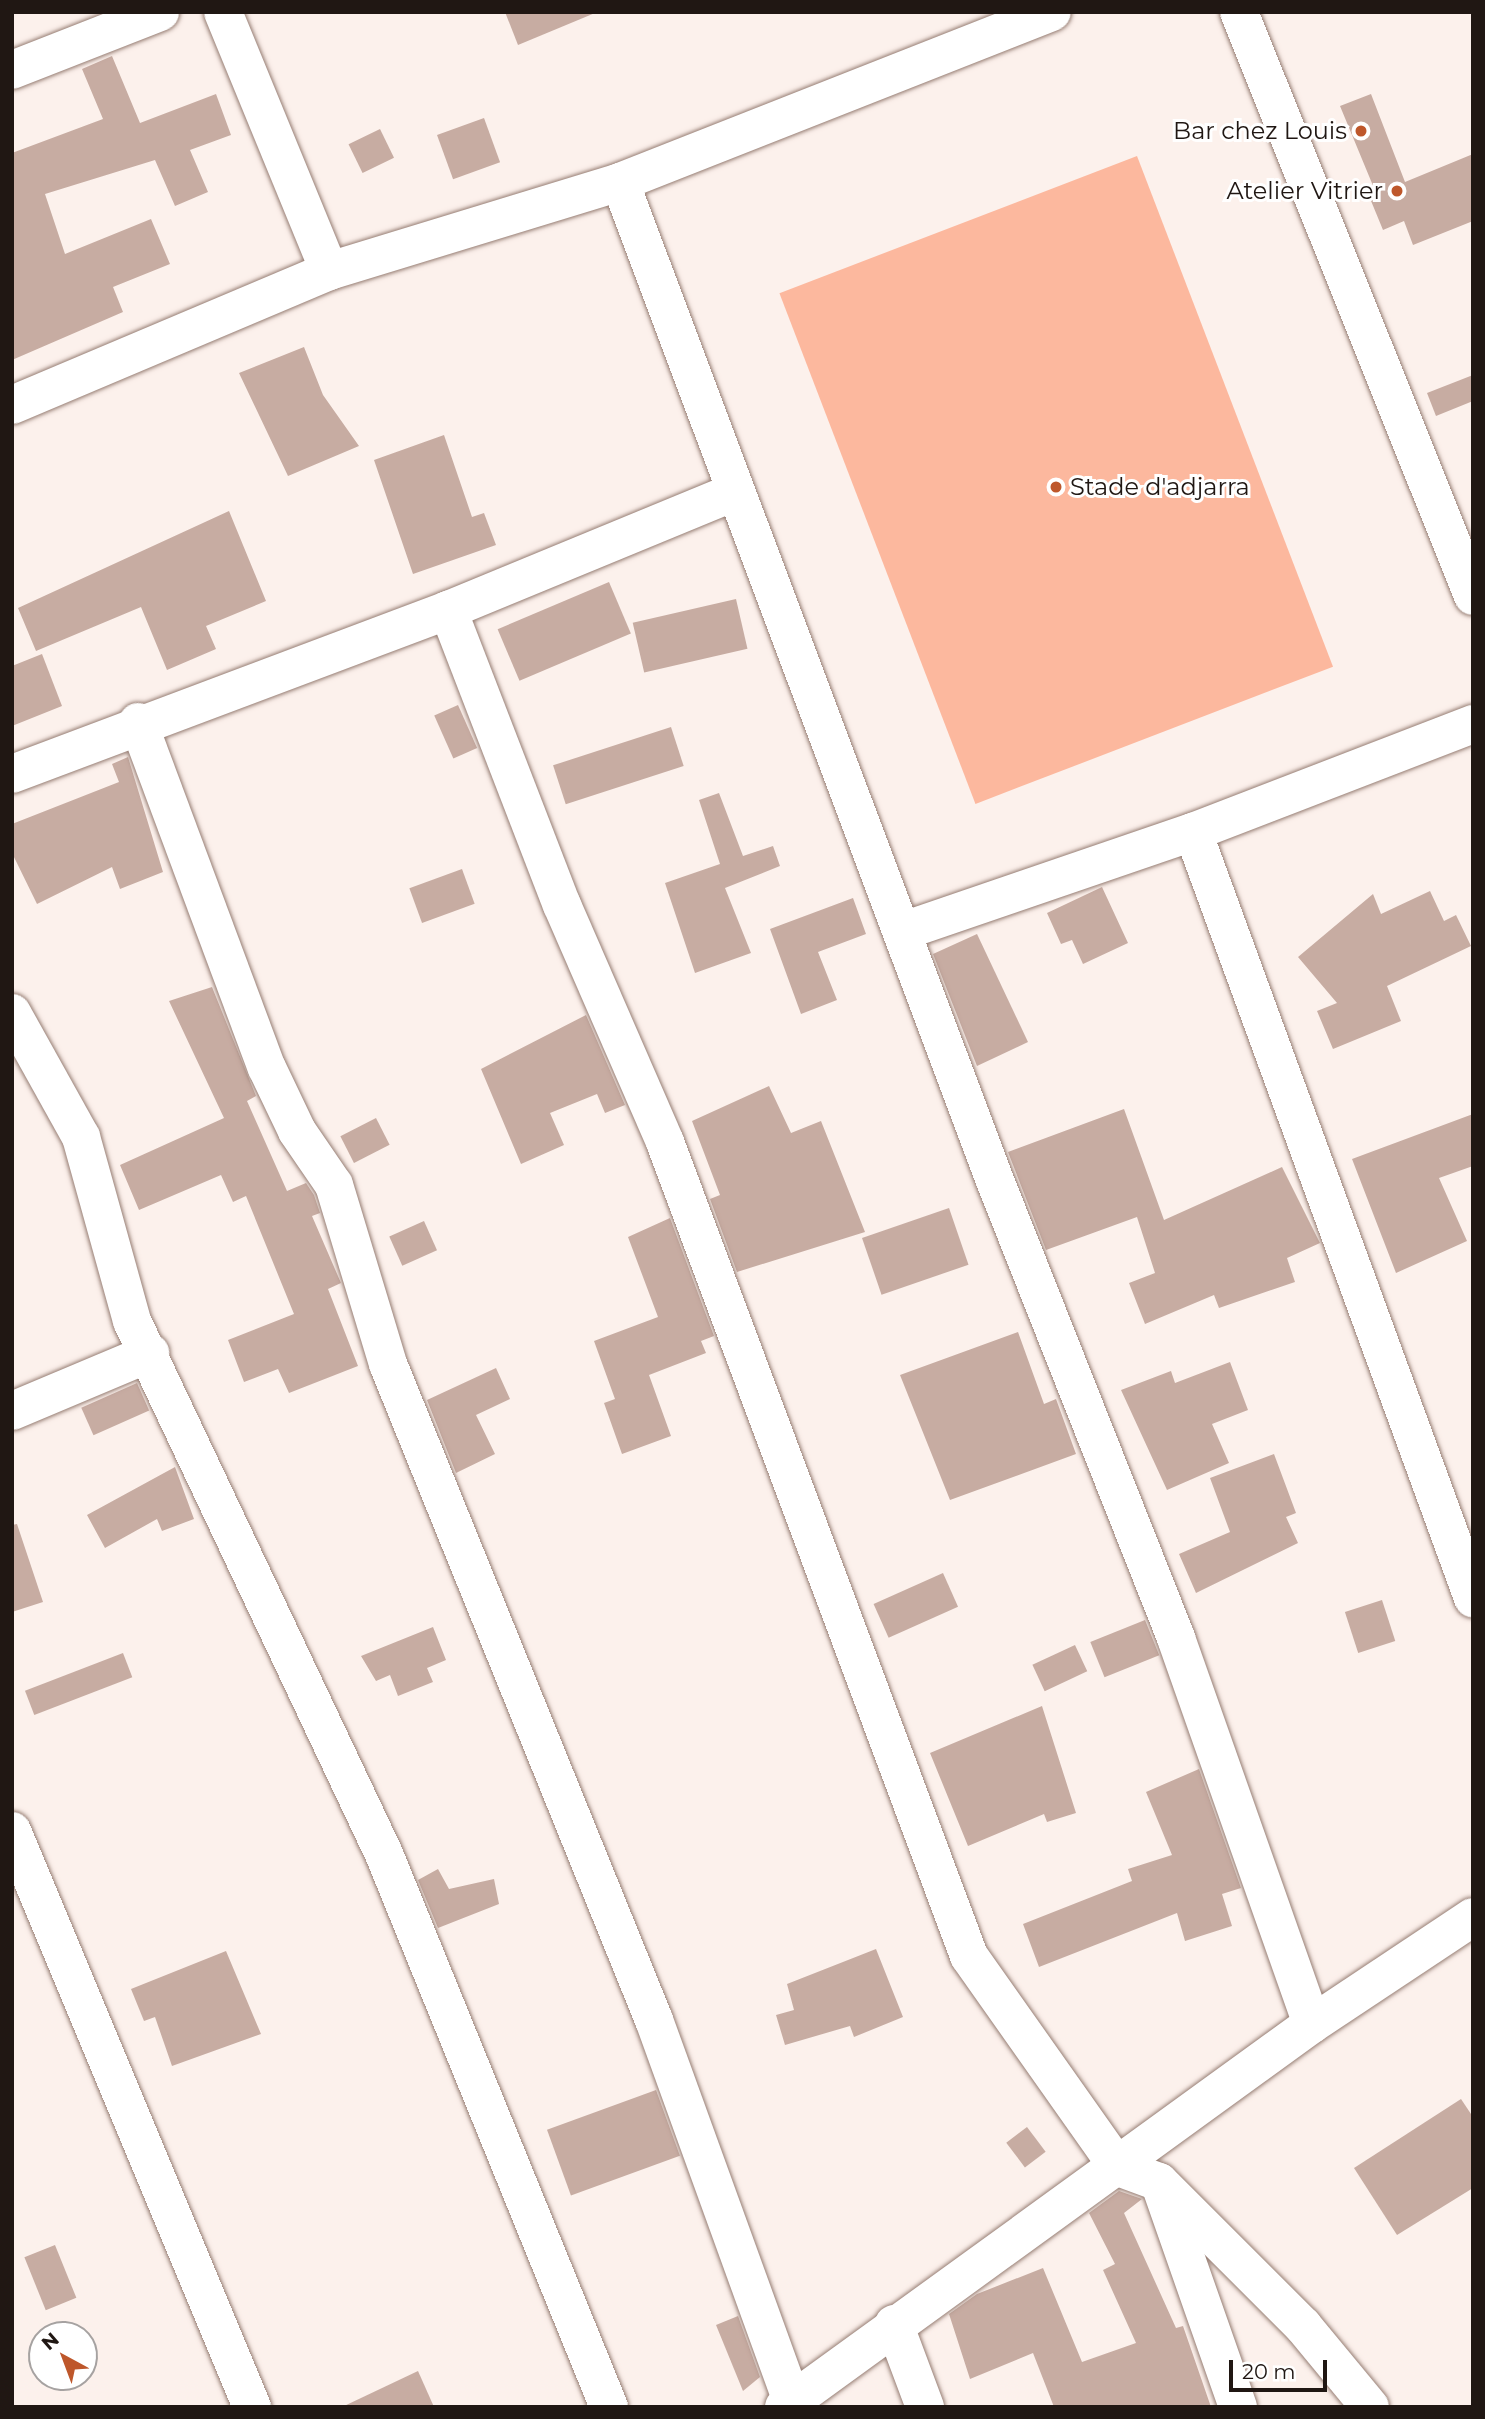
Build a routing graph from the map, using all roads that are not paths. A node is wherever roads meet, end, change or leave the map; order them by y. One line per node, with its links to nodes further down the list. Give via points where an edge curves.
1 (160, 12): 5 (street)
2 (223, 12): 7 (street)
3 (1052, 12): 6 (street)
4 (1239, 12): 10 (street)
5 (12, 70)
6 (620, 182): 7 (street); 9 (street)
7 (329, 271): 8 (street)
8 (12, 405)
9 (732, 493): 11 (street); 16 (street)
10 (1473, 596)
11 (448, 610): 12 (street); 24 (street, via 562,905 665,1142 969,1956)
12 (138, 722): 14 (street); 27 (street, via 267,1068 297,1131 334,1185 393,1377 654,2020)
13 (1473, 724): 15 (street)
14 (12, 774)
15 (1193, 832): 16 (street); 20 (street)
16 (906, 930): 23 (street, via 994,1178 1176,1638)
17 (12, 1013): 18 (street, via 80,1136)
18 (142, 1338): 19 (street, via 104,1373); 29 (street, via 189,1453 384,1854)
19 (12, 1411)
20 (1473, 1598)
21 (12, 1831): 28 (street)
22 (1473, 1917): 23 (street)
23 (1312, 2024): 24 (street)
24 (1118, 2167): 25 (street); 26 (street)
25 (1159, 2182): 31 (street); 32 (street, via 1303,2326)
26 (894, 2324): 27 (street); 30 (street)
27 (788, 2404)
28 (253, 2407)
29 (609, 2407)
30 (925, 2407)
31 (1238, 2407)
32 (1370, 2407)

